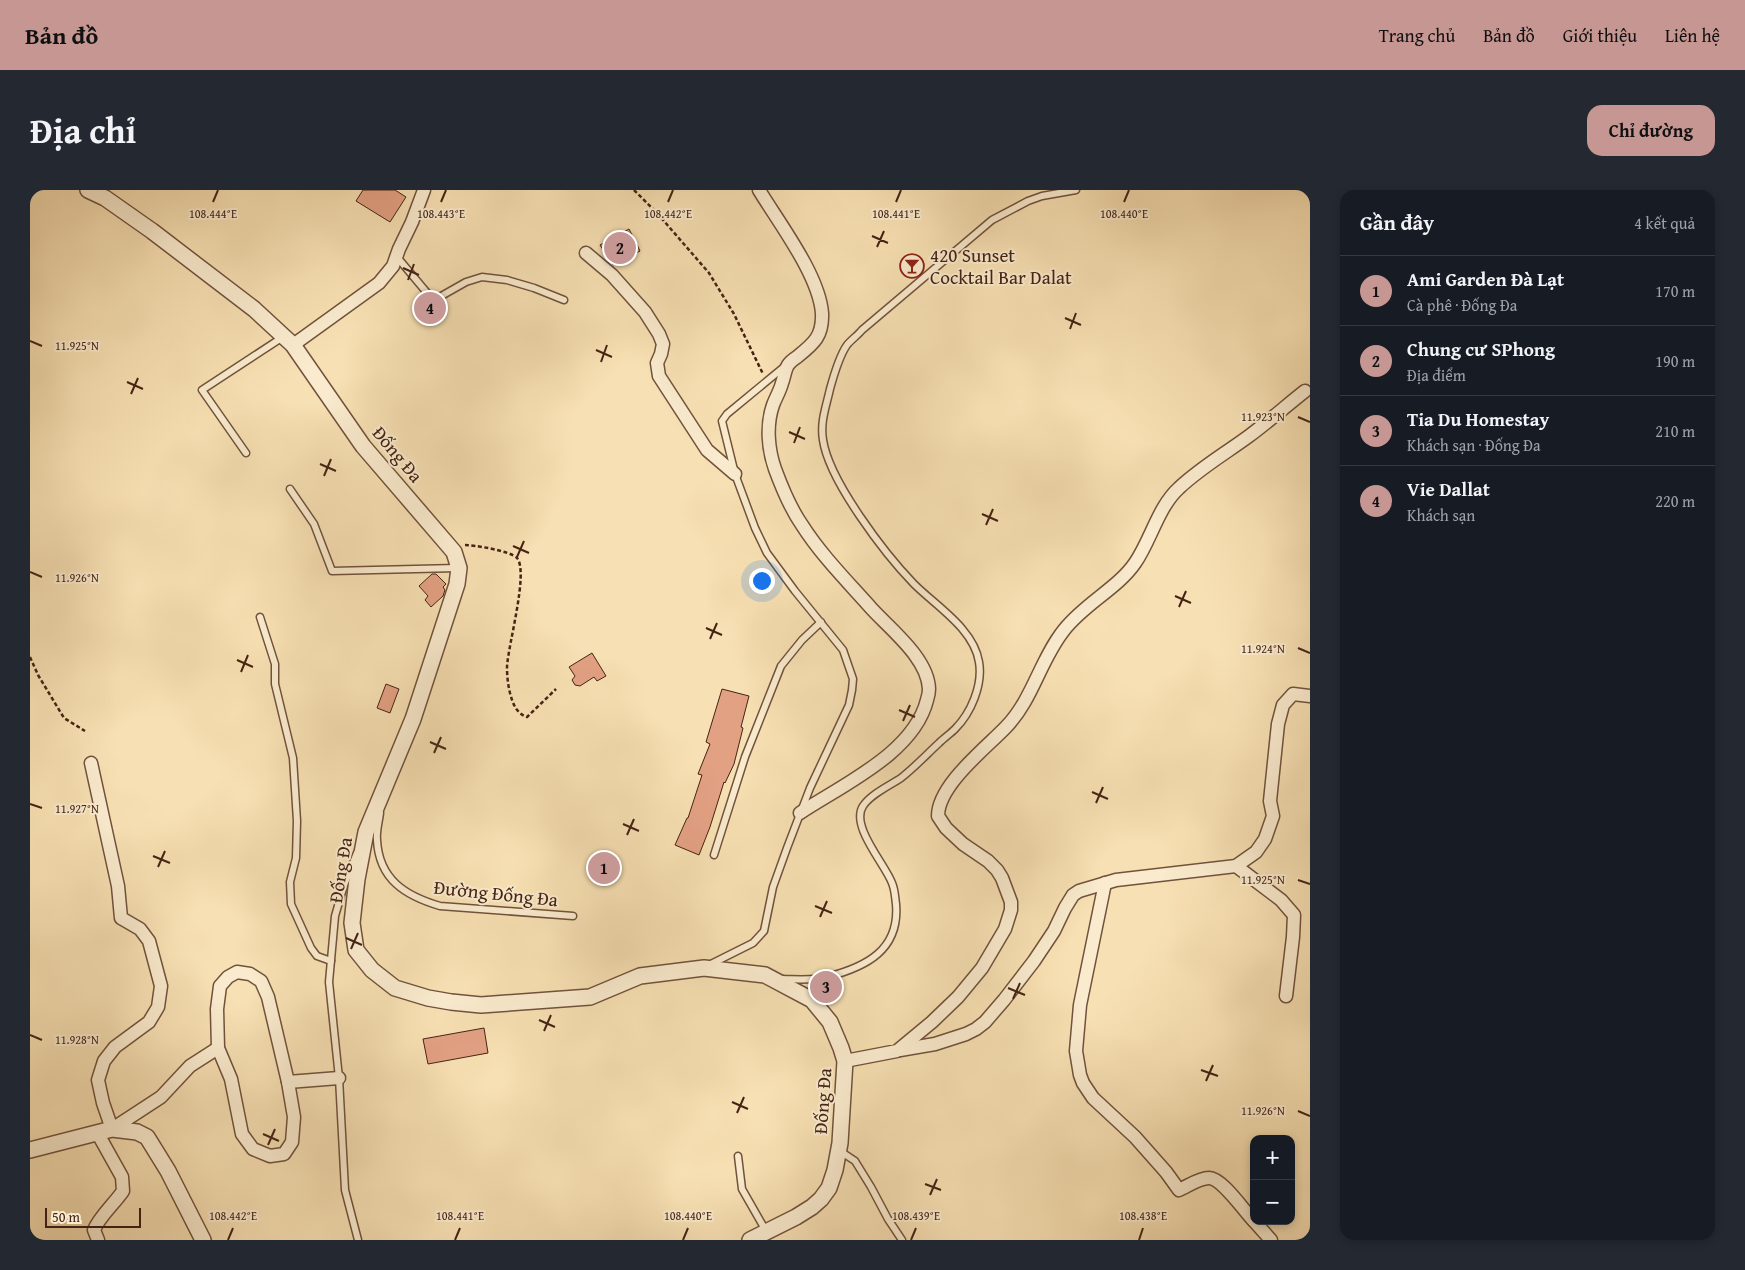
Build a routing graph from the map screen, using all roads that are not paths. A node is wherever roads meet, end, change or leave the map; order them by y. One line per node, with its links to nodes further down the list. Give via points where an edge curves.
1 (88, 190): 8 (street, Đống Đa, via 152,231 254,309)
2 (424, 190): 6 (street)
3 (759, 190): 9 (street, via 803,261 820,303 822,326 816,341)
4 (1076, 190): 28 (lane, via 1042,196 992,220 862,330 847,346 833,377 822,425 823,442 836,479 897,564 968,638 979,662 980,677 968,711 956,728 916,766 873,796 860,813 860,821 895,892 897,922 890,941 870,959 826,978)
5 (586, 253): 12 (street, via 612,274 645,312 663,344 657,363 659,376 707,450)
6 (397, 257): 7 (lane, via 436,299 482,277 507,280); 8 (street, via 379,283)
7 (564, 300)
8 (288, 340): 11 (lane, via 202,390); 14 (street, Đống Đa, via 363,446 452,548)
9 (788, 364): 12 (lane, via 722,421); 20 (street, via 773,406 769,429 769,447 784,492 815,543 918,658 929,689 922,715 902,743 853,782)
10 (1305, 390): 31 (street, via 1172,494 1134,564 1064,630 1016,716 949,788 939,806 938,816 963,844 997,870 1009,894 1011,910 1005,929 982,968 932,1022)
11 (246, 453)
12 (736, 474): 16 (lane, via 755,528 768,553)
13 (290, 490): 14 (lane, via 314,524 332,571)
14 (459, 568): 19 (street, Đống Đa, via 457,584 413,719)
15 (260, 616): 26 (lane, via 275,664 275,684 293,758 297,821 296,858 290,882 291,904 317,956)
16 (821, 622): 20 (lane, via 843,650 853,679 852,690 849,705); 22 (lane, via 781,666 745,757)
17 (1310, 696): 23 (street, via 1293,694 1283,705 1270,801 1273,816 1265,839 1256,852)
18 (91, 763): 35 (street, via 118,886 121,918 140,929 149,941 161,986 158,1007 149,1022 115,1047 104,1061 98,1080)
19 (382, 794): 21 (street, Đống Đa); 25 (lane, Đường Đống Đa, via 378,850 392,881 406,893 440,906)
20 (800, 813): 27 (lane, via 773,887 764,931 753,943)
21 (366, 832): 26 (lane, via 337,908); 27 (street, Đống Đa, via 352,924 356,950 372,970 395,988 428,998 481,1005 590,997 640,976)
22 (714, 855)
23 (1236, 866): 24 (street); 29 (street, via 1281,900 1294,915)
24 (1105, 883): 31 (street, via 1073,895 1034,960 1004,1000 976,1029 935,1044); 39 (street, via 1076,1039 1077,1063 1083,1083 1093,1098 1151,1153 1179,1190 1213,1178 1224,1185)
25 (573, 916)
26 (331, 961): 33 (lane, via 329,982)
27 (704, 968): 28 (street, Đống Đa, via 765,975)
28 (774, 979): 32 (street, Đống Đa, via 812,1000 830,1022)
29 (1286, 996)
30 (218, 1048): 34 (street, via 231,1079 242,1134 254,1149 270,1156 284,1154 292,1142 294,1117); 34 (street, via 220,986 228,976 237,972 250,974 261,981 268,997); 35 (street, via 190,1066 161,1097)
31 (897, 1051): 32 (street)
32 (845, 1061): 37 (street, Đống Đa)
33 (339, 1078): 34 (street); 44 (lane, via 345,1190)
34 (288, 1082)
35 (105, 1132): 36 (street); 42 (street, via 122,1177 123,1191 96,1224 94,1230); 43 (street, via 137,1132 147,1137)
36 (30, 1150)
37 (838, 1150): 41 (street, Đống Đa, via 835,1170 822,1200); 46 (lane, via 854,1161)
38 (738, 1156): 41 (lane, via 742,1189)
39 (1250, 1216)
40 (1258, 1225): 47 (street)
41 (767, 1232): 45 (street, Đống Đa)
42 (98, 1240)
43 (203, 1240)
44 (358, 1240)
45 (750, 1240)
46 (902, 1240)
47 (1271, 1240)

